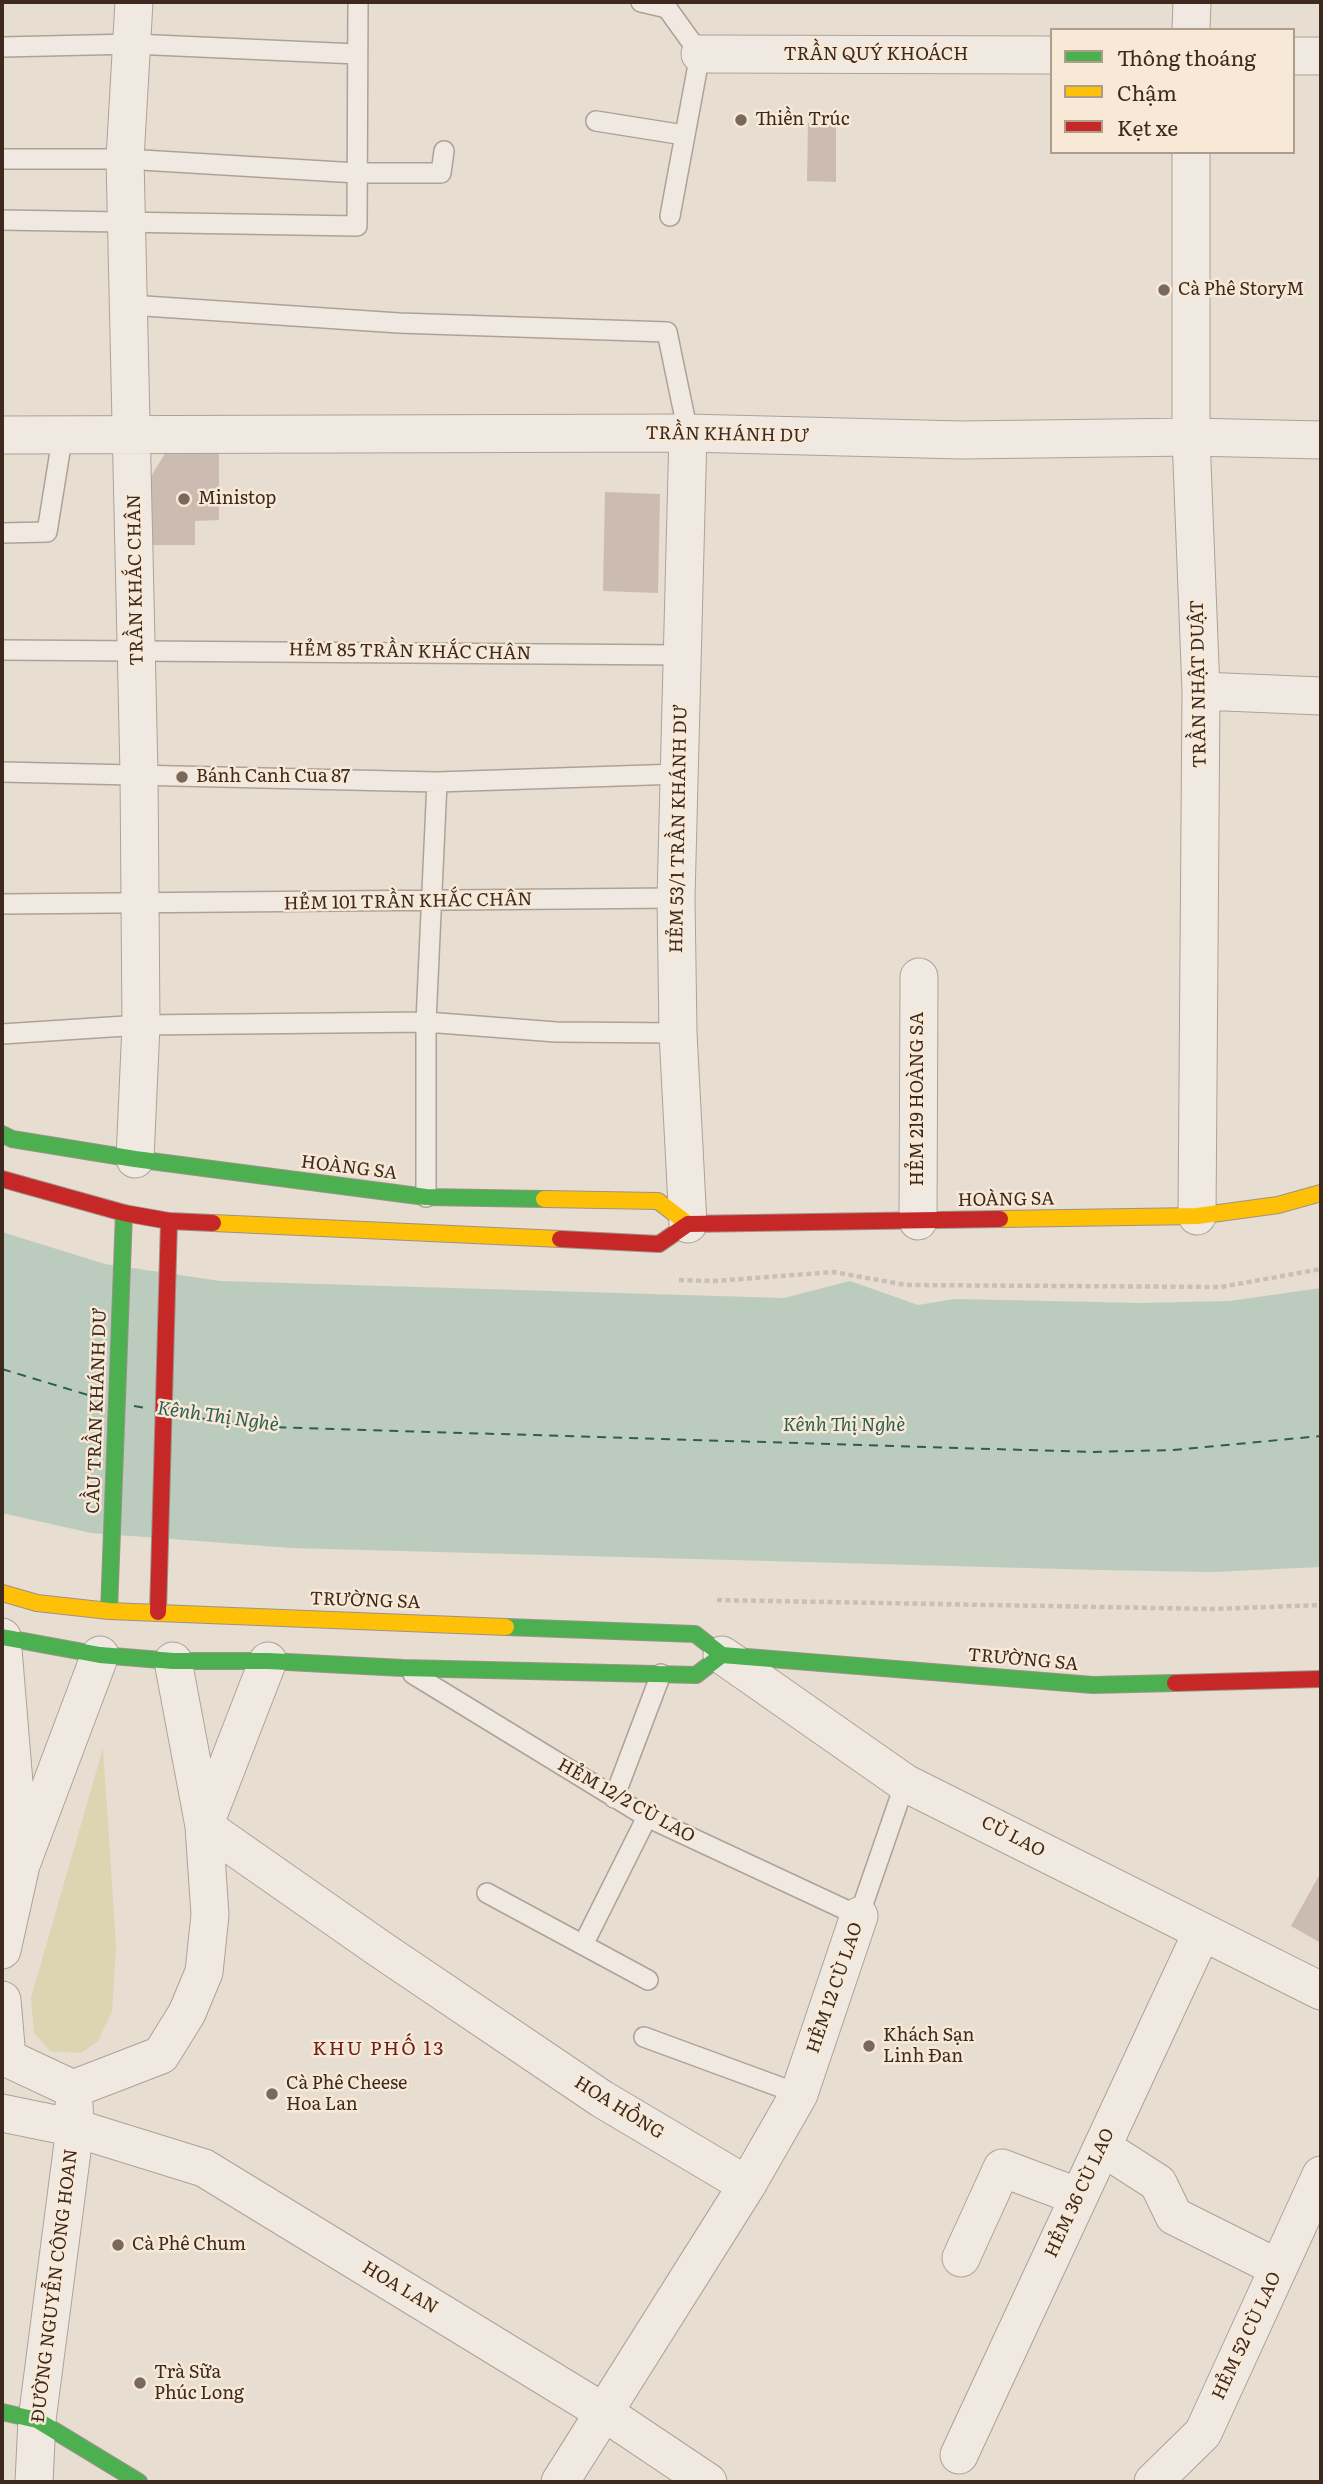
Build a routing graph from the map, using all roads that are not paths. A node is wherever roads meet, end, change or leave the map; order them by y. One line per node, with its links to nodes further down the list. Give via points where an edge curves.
1 (134, 2): 6 (street, TRẦN KHẮC CHÂN)
2 (358, 2): 8 (lane)
3 (641, 2): 9 (lane, via 667,8)
4 (1192, 2): 5 (street)
5 (1191, 28)
6 (133, 44): 7 (lane); 8 (lane); 18 (street, TRẦN KHẮC CHÂN)
7 (2, 47)
8 (357, 54): 19 (lane)
9 (700, 54): 10 (street, TRẦN QUÝ KHOÁCH); 14 (lane)
10 (1050, 55)
11 (1295, 56): 12 (street)
12 (1321, 56)
13 (596, 121): 14 (lane)
14 (684, 135): 20 (lane)
15 (444, 151): 19 (lane, via 441,173)
16 (1191, 154): 28 (street, TRẦN NHẬT DUẬT)
17 (2, 159): 18 (lane)
18 (125, 159): 19 (lane); 22 (street, TRẦN KHẮC CHÂN)
19 (357, 173): 22 (lane, via 357,226)
20 (670, 216)
21 (2, 220): 22 (lane)
22 (126, 222): 23 (street, TRẦN KHẮC CHÂN)
23 (130, 305): 25 (street, TRẦN KHẮC CHÂN); 26 (lane, via 399,323 667,332)
24 (63, 433): 25 (street, TRẦN KHÁNH DƯ); 27 (street, TRẦN KHÁNH DƯ); 30 (lane, via 47,532)
25 (132, 433): 26 (street, TRẦN KHÁNH DƯ); 31 (street, TRẦN KHẮC CHÂN)
26 (688, 433): 28 (street, TRẦN KHÁNH DƯ, via 961,440); 33 (street, HẺM 53/1 TRẦN KHÁNH DƯ)
27 (2, 435)
28 (1191, 437): 29 (street, TRẦN KHÁNH DƯ); 34 (street, TRẦN NHẬT DUẬT)
29 (1321, 440)
30 (2, 533)
31 (138, 649): 32 (lane, HẺM 85 TRẦN KHẮC CHÂN); 33 (lane, HẺM 85 TRẦN KHẮC CHÂN); 37 (street, TRẦN KHẮC CHÂN)
32 (2, 650)
33 (682, 655): 38 (street, HẺM 53/1 TRẦN KHÁNH DƯ)
34 (1201, 691): 35 (street); 55 (street, TRẦN NHẬT DUẬT)
35 (1321, 696)
36 (2, 772): 37 (lane)
37 (139, 772): 39 (lane); 43 (street, TRẦN KHẮC CHÂN)
38 (679, 774): 39 (lane); 40 (street, HẺM 53/1 TRẦN KHÁNH DƯ)
39 (437, 782): 41 (lane)
40 (676, 898): 41 (lane, HẺM 101 TRẦN KHẮC CHÂN); 47 (street, HẺM 53/1 TRẦN KHÁNH DƯ)
41 (430, 902): 43 (lane, HẺM 101 TRẦN KHẮC CHÂN); 45 (lane)
42 (2, 904): 43 (lane, HẺM 101 TRẦN KHẮC CHÂN)
43 (139, 904): 46 (street, TRẦN KHẮC CHÂN)
44 (919, 977): 57 (street, HẺM 219 HOÀNG SA)
45 (426, 1022): 46 (lane); 47 (lane, via 556,1032); 53 (lane)
46 (141, 1025): 48 (lane); 50 (street, TRẦN KHẮC CHÂN)
47 (678, 1033): 58 (street, HẺM 53/1 TRẦN KHÁNH DƯ)
48 (2, 1034)
49 (2, 1134): 50 (street, HOÀNG SA)
50 (135, 1159): 53 (street, HOÀNG SA)
51 (2, 1179): 54 (street)
52 (1321, 1193): 55 (street, HOÀNG SA, via 1278,1205)
53 (426, 1197): 58 (street, HOÀNG SA, via 658,1201)
54 (124, 1213): 56 (street); 60 (street, CẦU TRẦN KHÁNH DƯ)
55 (1197, 1216): 57 (street, HOÀNG SA)
56 (169, 1220): 58 (street, via 659,1244); 61 (street)
57 (918, 1221): 58 (street, HOÀNG SA)
58 (688, 1224)
59 (2, 1593): 60 (street, TRƯỜNG SA, via 37,1603)
60 (109, 1611): 61 (street, TRƯỜNG SA)
61 (158, 1612): 64 (street, TRƯỜNG SA, via 695,1634)
62 (2, 1637): 63 (street); 74 (street)
63 (100, 1655): 65 (street); 74 (street)
64 (722, 1655): 68 (street, via 695,1675); 69 (street, TRƯỜNG SA, via 1093,1685); 70 (street, CÙ LAO)
65 (173, 1661): 66 (street); 73 (street)
66 (268, 1661): 67 (street); 73 (street)
67 (403, 1668): 68 (street); 71 (lane, HẺM 12/2 CÙ LAO)
68 (661, 1674): 71 (lane)
69 (1321, 1679)
70 (905, 1783): 76 (lane, HẺM 12 CÙ LAO); 77 (street, CÙ LAO)
71 (614, 1798): 72 (lane, HẺM 12/2 CÙ LAO)
72 (647, 1816): 76 (lane, HẺM 12/2 CÙ LAO); 78 (lane)
73 (204, 1826): 84 (street, via 210,1915 204,1972 187,2014 161,2055); 90 (street, HOA HỒNG, via 602,2099)
74 (11, 1863): 79 (street)
75 (487, 1893): 78 (lane)
76 (859, 1916): 85 (street, HẺM 12 CÙ LAO)
77 (1202, 1932): 81 (street, CÙ LAO); 88 (street, HẺM 36 CÙ LAO)
78 (583, 1945): 80 (lane)
79 (2, 1950)
80 (648, 1980)
81 (1321, 1992)
82 (2, 2000): 84 (street, via 8,2058)
83 (644, 2037): 85 (lane)
84 (73, 2089): 87 (street, ĐƯỜNG NGUYỄN CÔNG HOAN)
85 (799, 2094): 90 (street, HẺM 12 CÙ LAO)
86 (2, 2113): 87 (street, HOA LAN)
87 (75, 2128): 95 (street, HOA LAN, via 204,2168); 96 (street, ĐƯỜNG NGUYỄN CÔNG HOAN)
88 (1102, 2147): 91 (street, HẺM 36 CÙ LAO); 93 (street, via 1157,2183 1174,2217)
89 (1321, 2175): 93 (street, HẺM 52 CÙ LAO)
90 (747, 2185): 95 (street)
91 (1079, 2197): 92 (street, via 1002,2168); 97 (street, HẺM 36 CÙ LAO)
92 (961, 2258)
93 (1278, 2269): 102 (street, HẺM 52 CÙ LAO, via 1203,2433)
94 (2, 2412): 96 (street)
95 (606, 2413): 100 (street); 101 (street, HOA LAN)
96 (37, 2420): 98 (street, ĐƯỜNG NGUYỄN CÔNG HOAN); 99 (street)
97 (959, 2455)
98 (34, 2482)
99 (139, 2482)
100 (560, 2482)
101 (708, 2482)
102 (1153, 2482)

